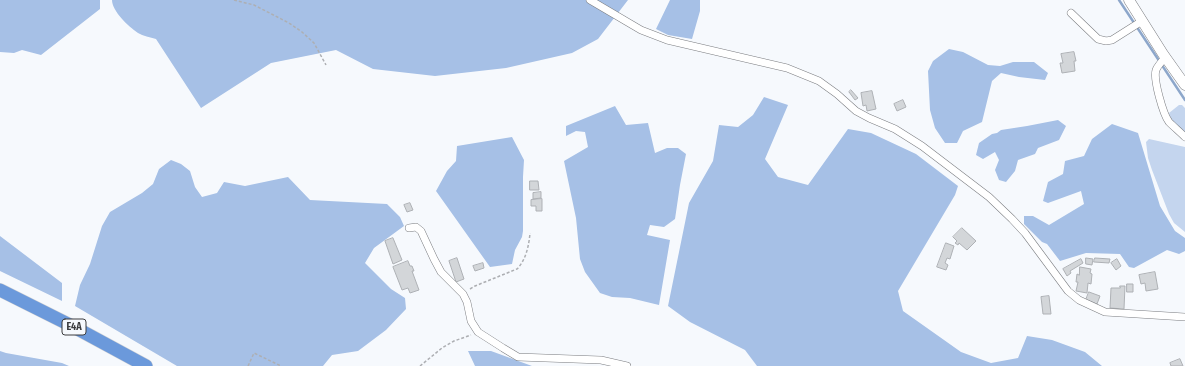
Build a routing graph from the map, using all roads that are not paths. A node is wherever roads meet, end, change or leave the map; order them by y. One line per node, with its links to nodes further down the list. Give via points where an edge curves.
1 (590, 0): 10 (street, via 641,30 667,40 787,68 819,81 856,111 895,129 922,146 989,197 1025,233 1068,291 1079,300 1105,312)
2 (1129, 0): 4 (street)
3 (1071, 13): 4 (street, via 1098,39 1106,41 1112,40)
4 (1142, 21): 5 (street)
5 (1166, 57): 6 (street); 7 (street, via 1159,64 1155,75 1160,99 1167,119)
6 (1185, 85)
7 (1185, 137)
8 (409, 228): 12 (street, via 416,227 421,231 441,272 464,294 471,321 478,332 502,348 518,357 601,360)
9 (0, 290): 11 (highway, E4A)
10 (1185, 317)
11 (146, 366)
12 (627, 366)

